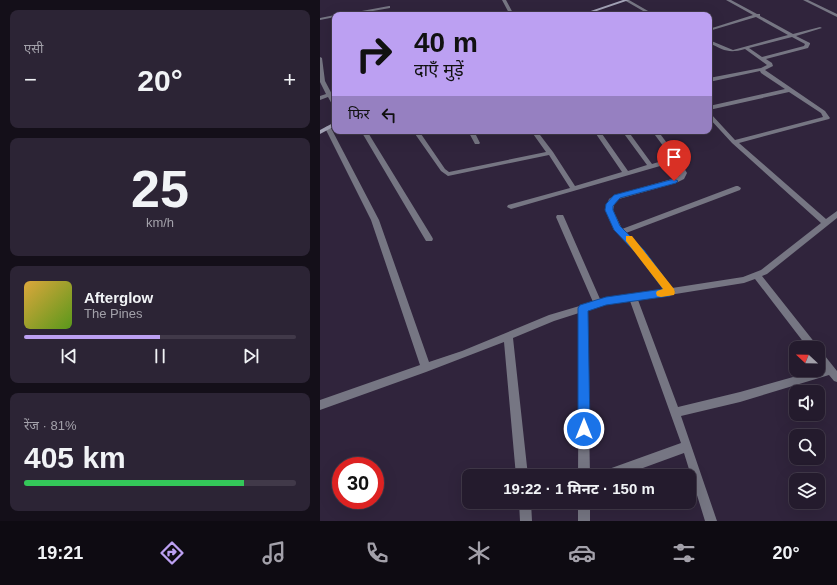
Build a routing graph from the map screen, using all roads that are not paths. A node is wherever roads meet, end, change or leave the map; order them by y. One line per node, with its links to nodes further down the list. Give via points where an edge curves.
1 (504, 0): 7 (street)
2 (626, 0): 8 (street); 9 (street)
3 (728, 0): 10 (street)
4 (805, 0): 11 (street)
5 (389, 7): 6 (street)
6 (368, 12)
7 (510, 12)
8 (589, 12)
9 (648, 12)
10 (758, 15): 15 (street); 16 (street)
11 (837, 16)
12 (332, 17): 13 (street)
13 (320, 19)
14 (820, 28): 16 (street)
15 (712, 29)
16 (794, 34): 18 (street); 20 (street, via 809,46)
17 (712, 42): 18 (street, via 728,50)
18 (746, 48): 20 (street)
19 (320, 58): 24 (street, via 322,80)
20 (763, 58): 21 (street, via 770,66)
21 (762, 69): 22 (street); 23 (street)
22 (712, 79)
23 (789, 90): 27 (street); 39 (street, via 823,112 827,118)
24 (329, 95): 25 (street); 26 (street)
25 (320, 98)
26 (332, 100)
27 (712, 107)
28 (712, 118): 39 (street)
29 (332, 126): 30 (street)
30 (320, 132)
31 (336, 134): 61 (street, via 376,220)
32 (366, 134): 52 (street)
33 (418, 134): 41 (street, via 448,174)
34 (472, 134): 40 (street)
35 (536, 134): 41 (street)
36 (598, 134): 44 (street)
37 (627, 134): 43 (street)
38 (657, 134): 42 (street)
39 (734, 142): 50 (street)
40 (477, 143)
41 (551, 152): 46 (street)
42 (676, 159): 43 (street); 51 (street, via 684,174 682,177 617,197 612,201 609,210 613,223)
43 (651, 167): 44 (street)
44 (627, 174): 46 (street)
45 (738, 188): 51 (street)
46 (574, 189): 47 (street)
47 (511, 207)
48 (837, 214): 50 (street)
49 (560, 217): 56 (street)
50 (826, 222): 53 (street, via 764,272)
51 (621, 232): 54 (street, via 641,252)
52 (429, 239)
53 (756, 275): 54 (street, via 728,284); 59 (street)
54 (670, 292): 55 (street)
55 (633, 297): 56 (street); 65 (street)
56 (598, 304): 57 (street)
57 (583, 308): 58 (street); 68 (street)
58 (508, 336): 61 (street); 67 (street)
59 (808, 341)
60 (825, 363): 62 (street)
61 (426, 368): 64 (street)
62 (830, 370): 63 (street); 65 (street)
63 (837, 378)
64 (320, 405)
65 (675, 413): 66 (street)
66 (687, 446): 69 (street); 74 (street)
67 (521, 469)
68 (584, 469)
69 (625, 469)
70 (525, 509): 72 (street)
71 (584, 509): 73 (street)
72 (526, 521)
73 (584, 521)
74 (711, 521)

